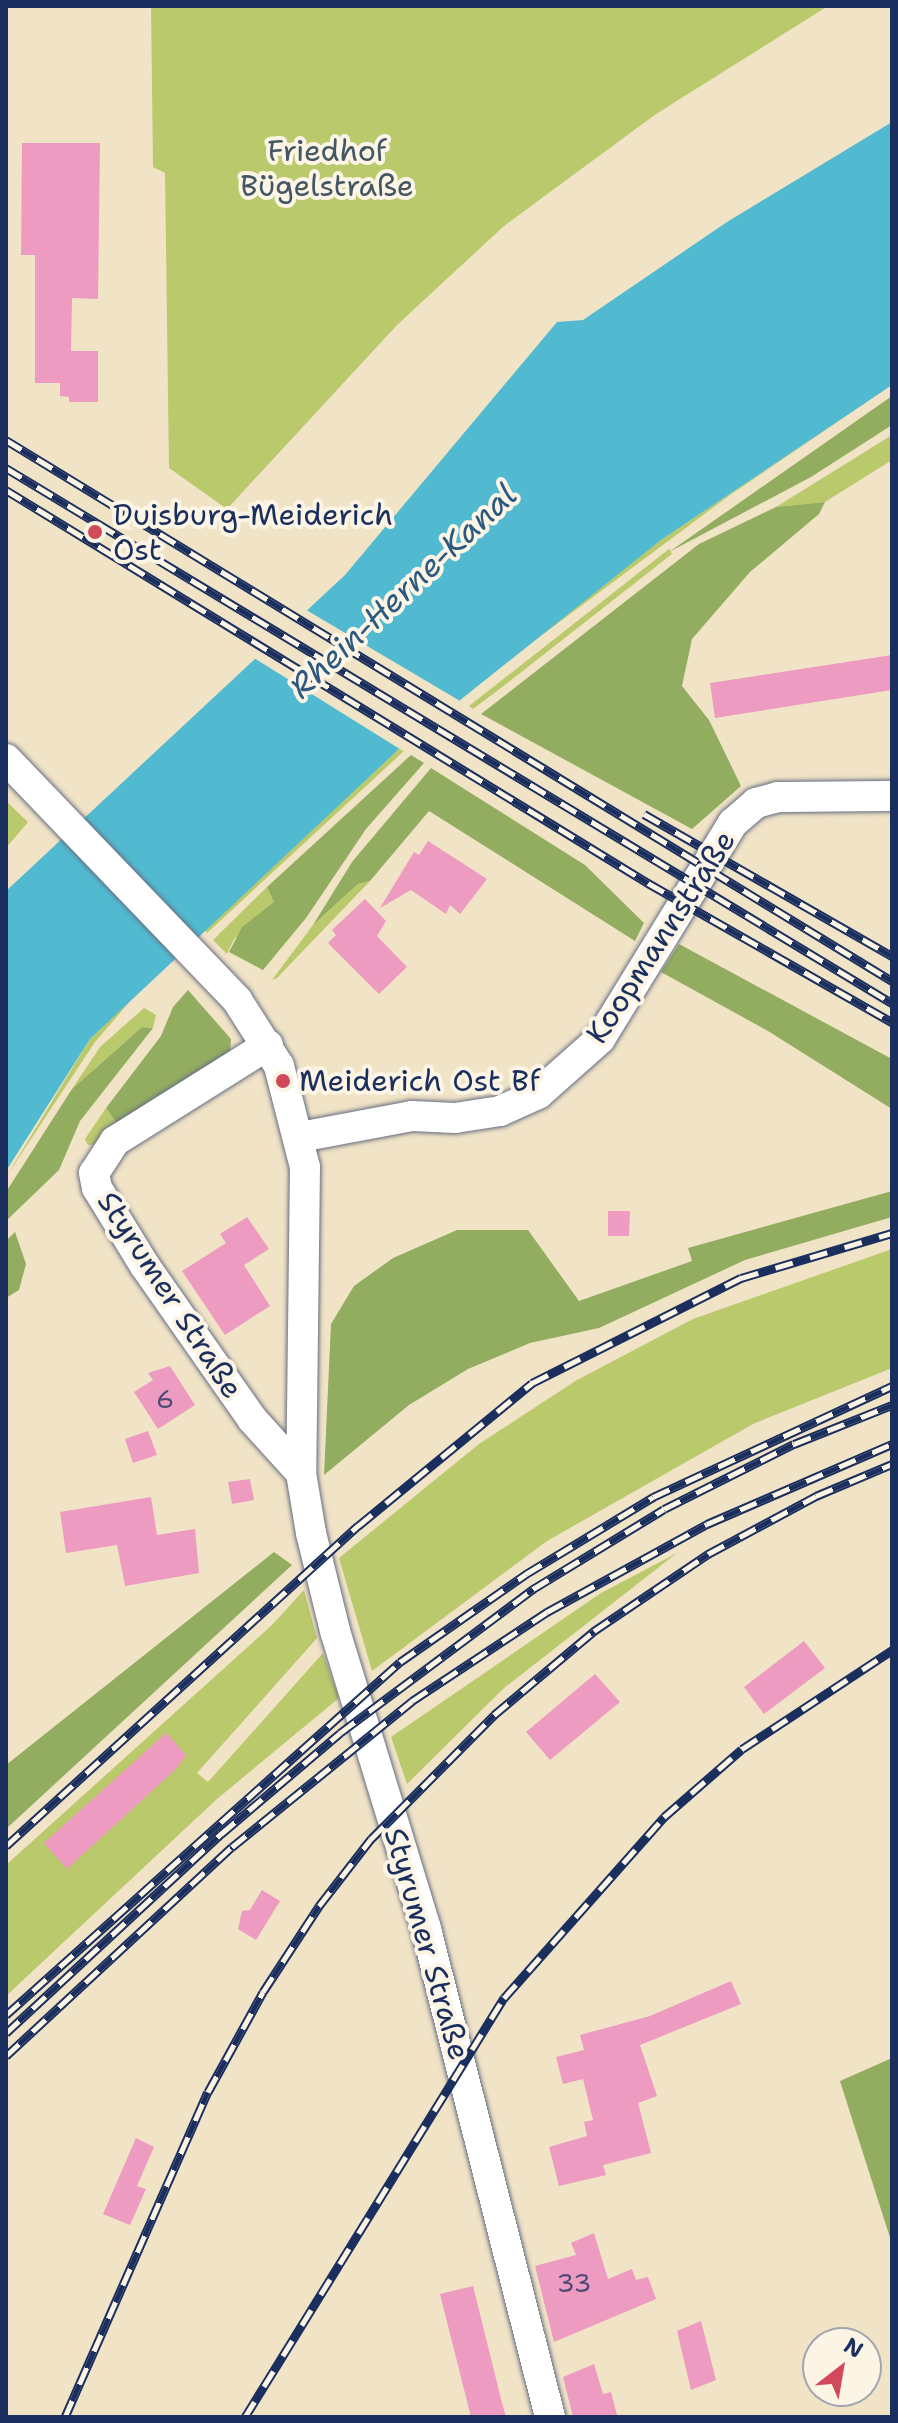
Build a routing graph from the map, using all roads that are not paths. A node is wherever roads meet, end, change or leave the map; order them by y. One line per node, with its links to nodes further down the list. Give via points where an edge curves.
1 (6, 759): 3 (street, via 210,970)
2 (892, 796): 4 (street, Koopmannstraße, via 778,797 733,823 600,1039 538,1094 500,1111 455,1118 412,1116)
3 (268, 1045): 4 (street); 5 (street, Styrumer Straße, via 115,1141 94,1173 97,1188 145,1266 252,1419)
4 (300, 1137): 5 (street, Styrumer Straße, via 305,1167)
5 (301, 1473): 6 (street, Styrumer Straße, via 335,1631 426,1929)
6 (550, 2417)

